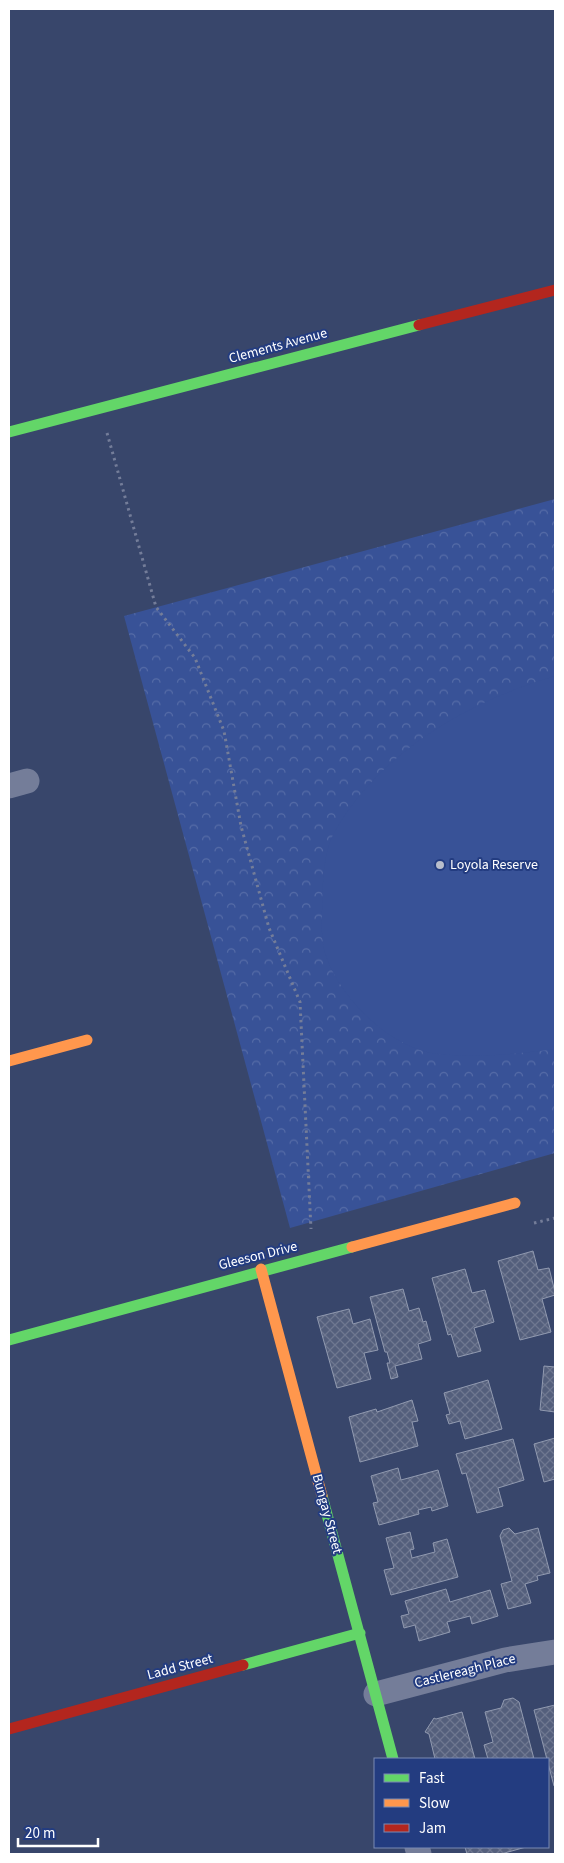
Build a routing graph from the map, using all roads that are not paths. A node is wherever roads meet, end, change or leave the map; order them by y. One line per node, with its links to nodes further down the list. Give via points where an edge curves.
1 (555, 290): 2 (street, Clements Avenue)
2 (9, 432)
3 (87, 1040): 4 (street)
4 (9, 1061)
5 (515, 1203): 6 (street, Gleeson Drive)
6 (260, 1269): 7 (street, Gleeson Drive); 8 (street, Bungay Street)
7 (9, 1340)
8 (360, 1633): 10 (street, Bungay Street); 11 (street, Ladd Street)
9 (555, 1652): 10 (street, Castlereagh Place, via 505,1660)
10 (376, 1694): 12 (street, Bungay Street)
11 (9, 1729)
12 (394, 1758)

